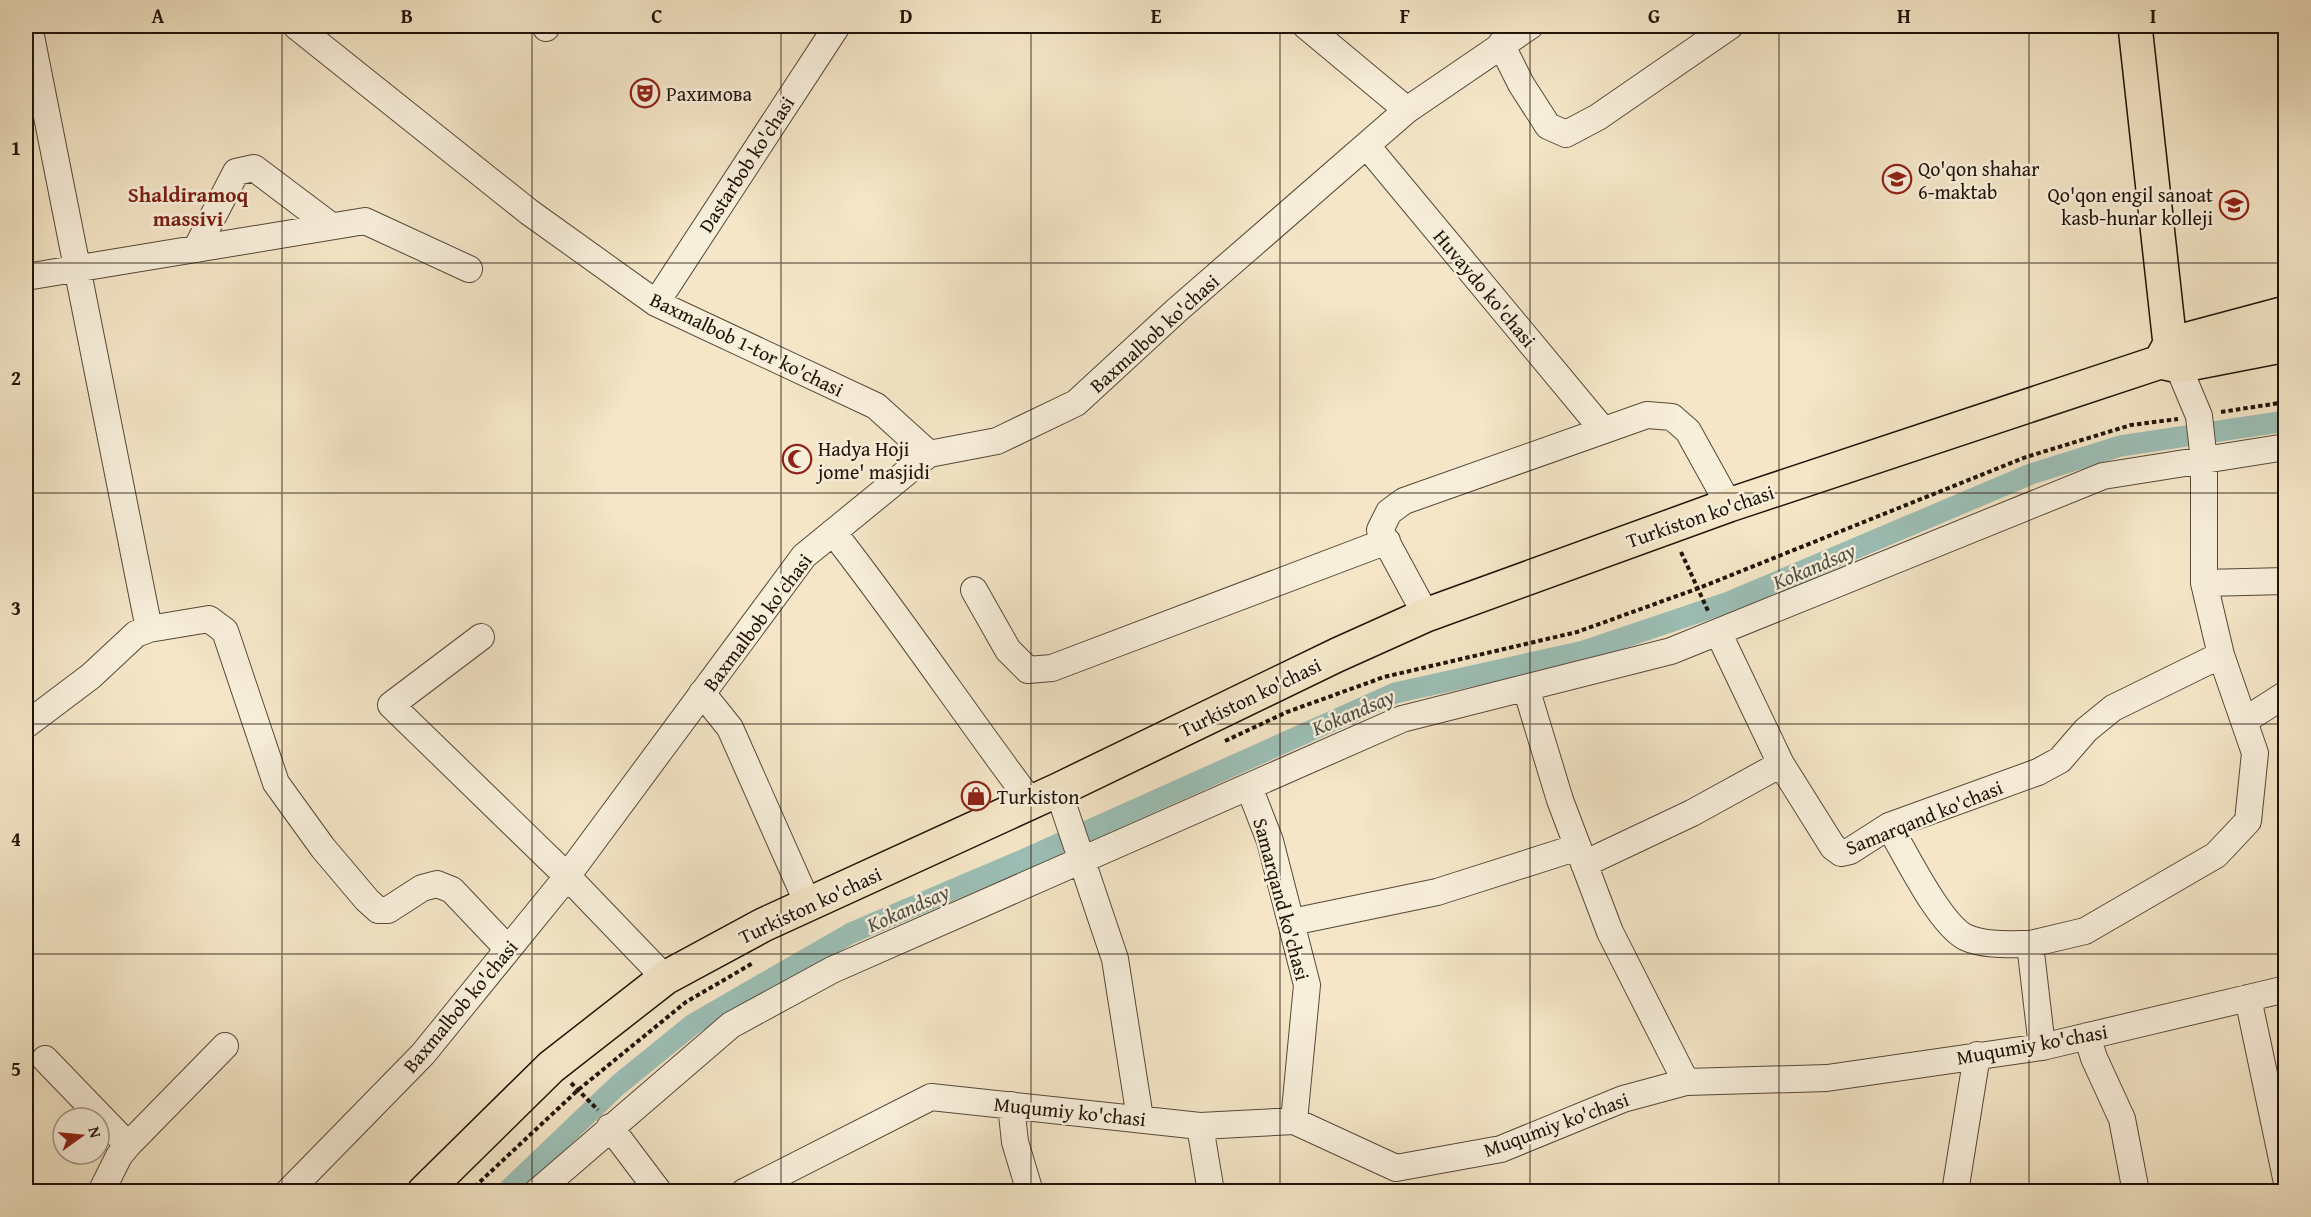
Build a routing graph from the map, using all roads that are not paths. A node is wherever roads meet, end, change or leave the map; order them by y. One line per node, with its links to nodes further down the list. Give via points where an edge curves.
1 (29, 26): 14 (street)
2 (296, 26): 16 (street, Baxmalbob 1-tor ko'chasi, via 505,193)
3 (837, 26): 16 (street, Dastarbob ko'chasi)
4 (1306, 26): 9 (street)
5 (1530, 26): 8 (street, Baxmalbob ko'chasi)
6 (1730, 26): 8 (street, via 1598,117 1566,134 1548,126)
7 (2135, 26): 19 (main road)
8 (1501, 44): 9 (street, Baxmalbob ko'chasi)
9 (1407, 111): 10 (street, Baxmalbob ko'chasi)
10 (1367, 146): 20 (street, Huvaydo ko'chasi); 22 (street, Baxmalbob ko'chasi, via 1076,403 997,441)
11 (331, 226): 12 (street); 12 (street, via 254,168 243,169 236,172); 13 (street, via 365,221)
12 (196, 249): 14 (street)
13 (469, 269)
14 (76, 270): 15 (street); 31 (street)
15 (26, 277)
16 (656, 303): 22 (street, Baxmalbob 1-tor ko'chasi, via 876,406)
17 (2286, 313): 19 (main road, Turkiston ko'chasi)
18 (2286, 345): 19 (main road, Turkiston ko'chasi)
19 (2169, 357): 23 (street, via 2199,416); 24 (main road, Turkiston ko'chasi)
20 (1604, 430): 24 (street, via 1647,415 1672,417 1688,431); 26 (street, via 1404,501 1389,512 1380,530)
21 (2286, 447): 23 (street)
22 (929, 454): 25 (street, Baxmalbob ko'chasi)
23 (2204, 461): 28 (street); 32 (street, via 2103,476)
24 (1729, 505): 30 (main road, Turkiston ko'chasi)
25 (833, 532): 36 (street, Baxmalbob ko'chasi, via 804,556); 42 (street)
26 (1387, 541): 29 (street, via 1052,668 1028,670 1008,650); 30 (street)
27 (2286, 581): 28 (street)
28 (2204, 583): 34 (street)
29 (974, 590)
30 (1426, 615): 42 (main road, Turkiston ko'chasi, via 1337,655)
31 (149, 629): 39 (street, via 136,634 91,676); 50 (street, via 209,620 225,631 276,783 323,848 378,910 388,910 422,888 437,884 452,890)
32 (1718, 632): 35 (street, via 1671,651); 40 (street, Samarqand ko'chasi)
33 (481, 637): 46 (street, via 391,705)
34 (2221, 655): 38 (street); 43 (street, Samarqand ko'chasi, via 2113,708 2086,730 2060,760 2038,772)
35 (1526, 688): 41 (street, via 1402,719); 44 (street)
36 (702, 693): 46 (street, Baxmalbob ko'chasi); 47 (street, via 730,728)
37 (2286, 694): 38 (street)
38 (2244, 721): 49 (street, via 2255,753 2248,821 2216,855 2085,931)
39 (26, 725)
40 (1781, 764): 43 (street, Samarqand ko'chasi, via 1833,847 1841,853); 44 (street, via 1692,813)
41 (1249, 787): 45 (street); 48 (street, Samarqand ko'chasi, via 1270,841)
42 (1052, 803): 45 (street); 47 (main road, Turkiston ko'chasi)
43 (1889, 826): 49 (street, via 1943,916 1965,937 1990,943)
44 (1581, 855): 48 (street, via 1437,892); 59 (street, via 1610,932)
45 (1083, 860): 61 (street, via 1115,959); 63 (street, via 832,970 731,1025)
46 (567, 876): 50 (street, Baxmalbob ko'chasi); 51 (street)
47 (808, 904): 51 (main road, Turkiston ko'chasi)
48 (1292, 922): 62 (street, Samarqand ko'chasi, via 1307,985)
49 (2030, 944): 56 (street)
50 (508, 949): 68 (street, Baxmalbob ko'chasi, via 423,1054)
51 (665, 978): 69 (main road, Turkiston ko'chasi, via 551,1067)
52 (2286, 989): 53 (street, Muqumiy ko'chasi)
53 (2248, 998): 54 (street, Muqumiy ko'chasi); 66 (street)
54 (2087, 1036): 56 (street, Muqumiy ko'chasi); 76 (street, via 2122,1119)
55 (225, 1046): 65 (street)
56 (2042, 1047): 57 (street, Muqumiy ko'chasi)
57 (1977, 1055): 59 (street, Muqumiy ko'chasi, via 1827,1078); 75 (street)
58 (45, 1059): 65 (street)
59 (1686, 1082): 62 (street, Muqumiy ko'chasi, via 1623,1099 1501,1149 1396,1168)
60 (1011, 1105): 61 (street, Muqumiy ko'chasi); 72 (street, Muqumiy ko'chasi, via 931,1097); 73 (street, via 1015,1142)
61 (1140, 1118): 64 (street, Muqumiy ko'chasi)
62 (1294, 1121): 64 (street, Muqumiy ko'chasi)
63 (608, 1122): 70 (street); 71 (street)
64 (1200, 1126): 74 (street)
65 (128, 1145): 67 (street)
66 (2286, 1178)
67 (101, 1191)
68 (288, 1191)
69 (424, 1191)
70 (537, 1191)
71 (659, 1191)
72 (744, 1191)
73 (1030, 1191)
74 (1211, 1191)
75 (1954, 1191)
76 (2136, 1191)

